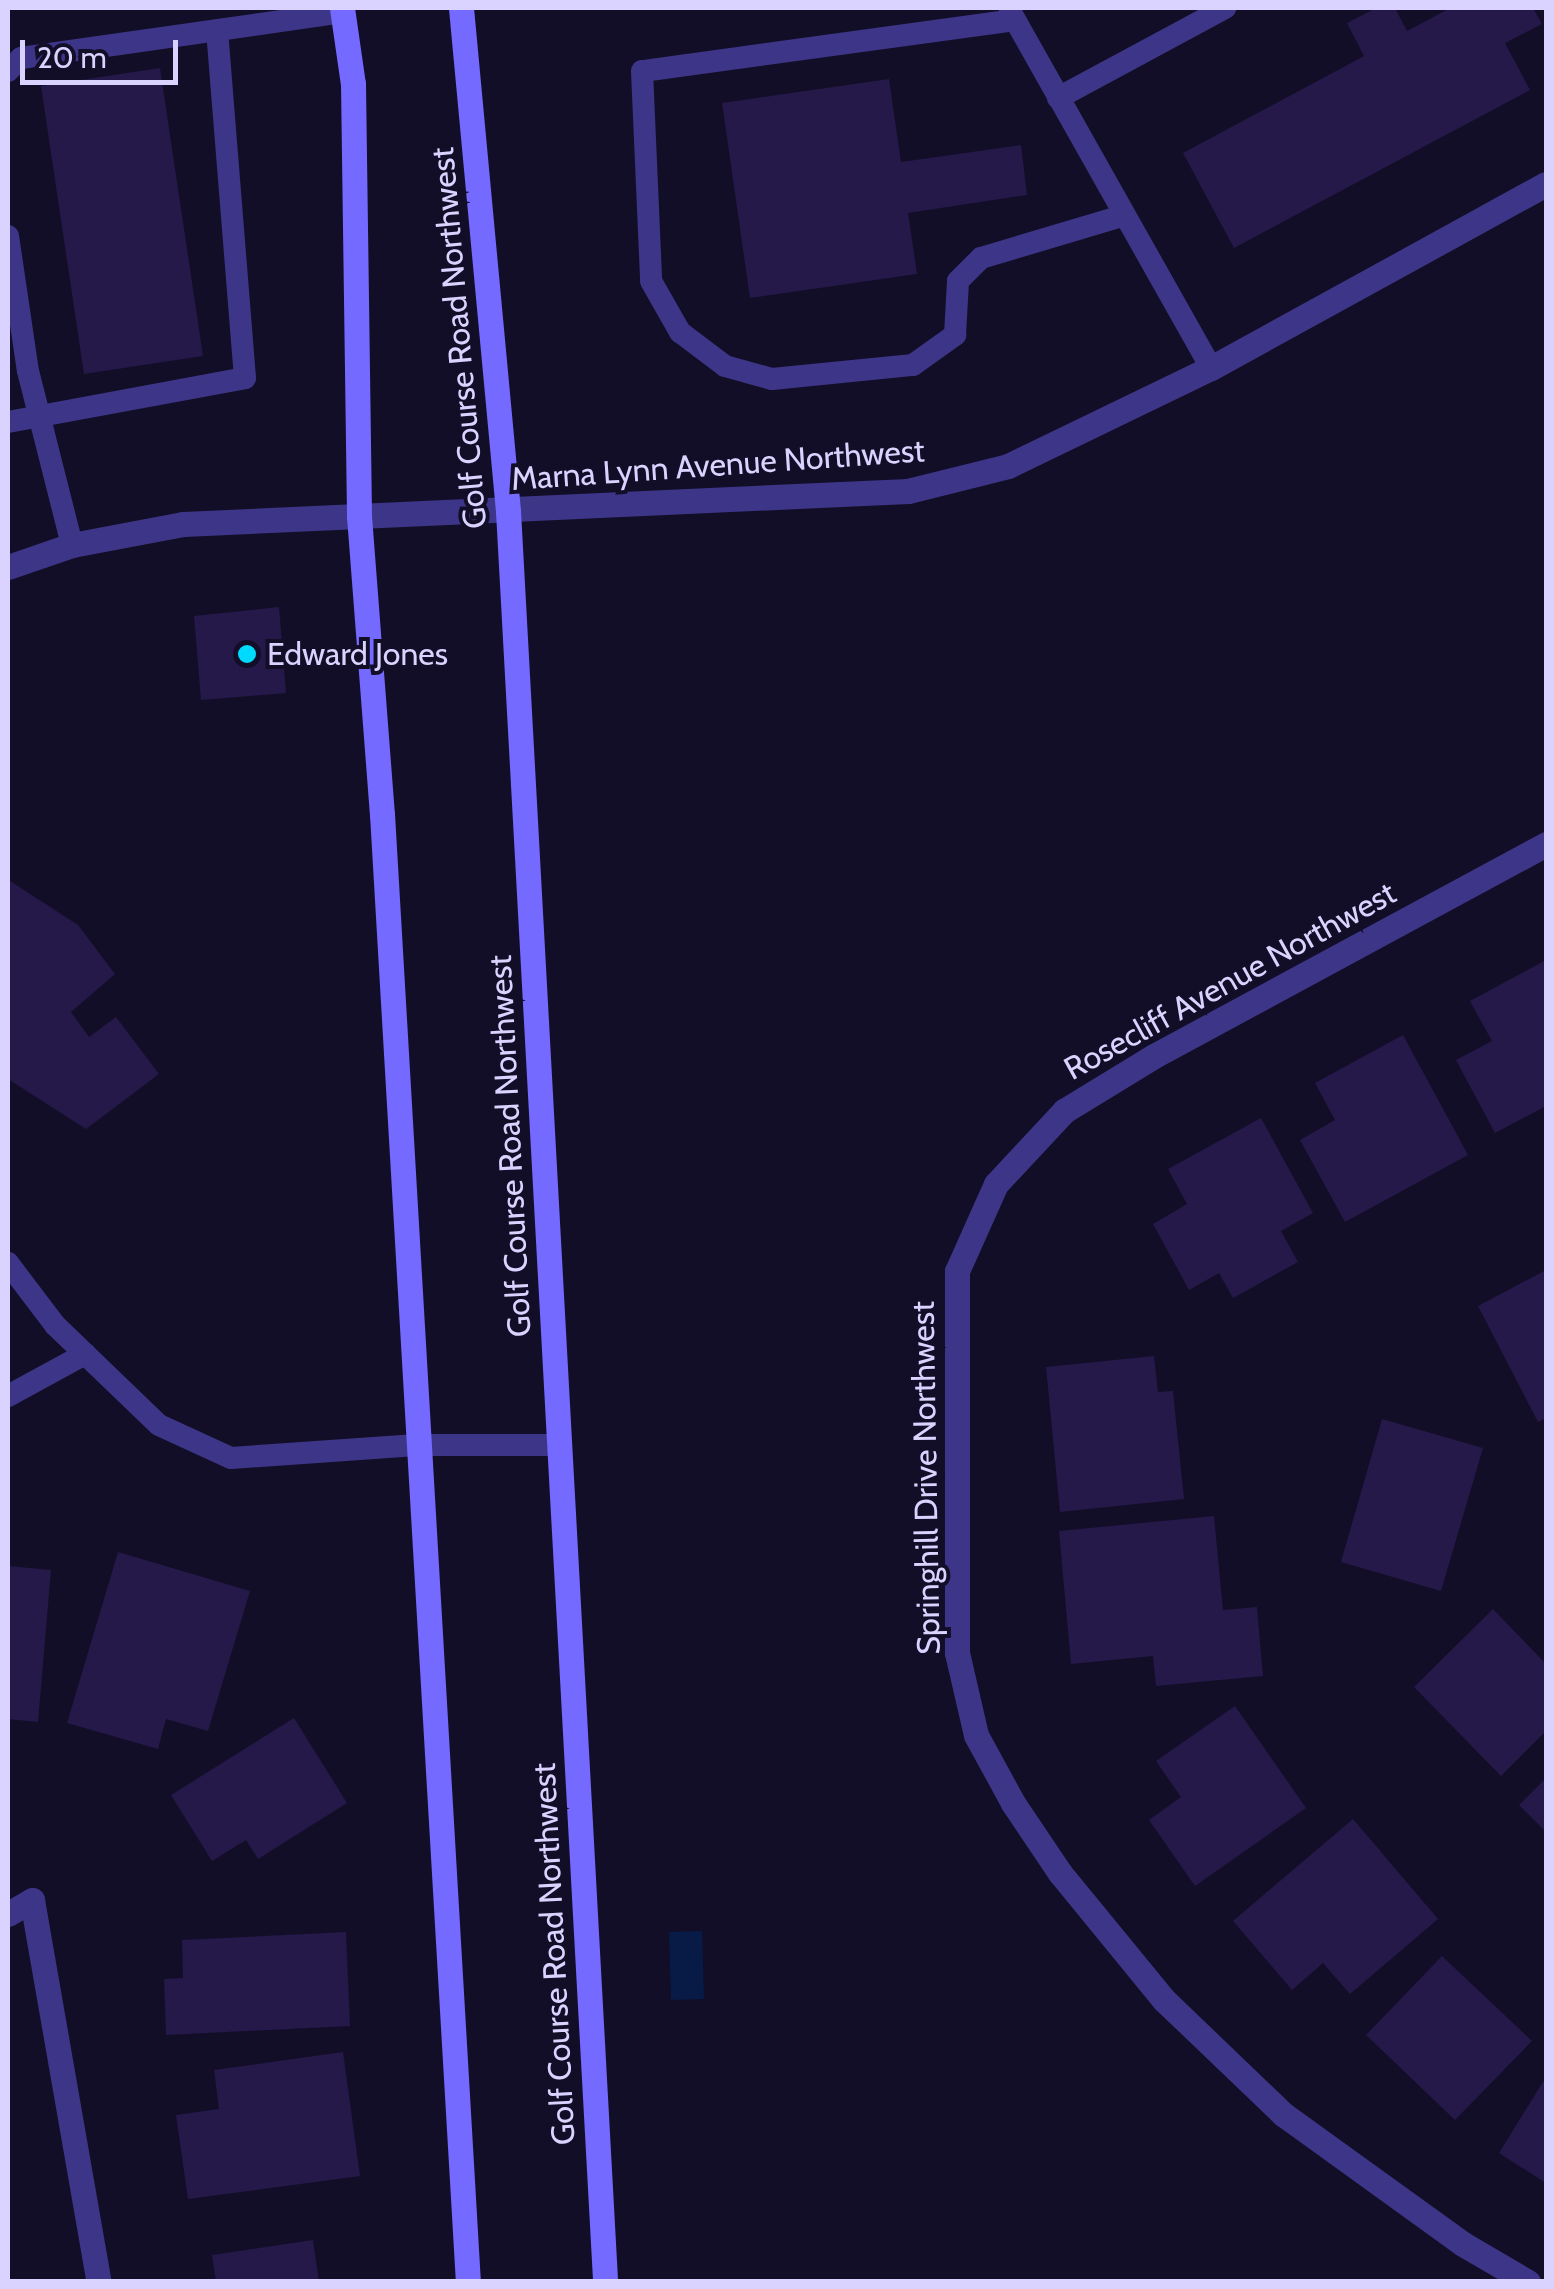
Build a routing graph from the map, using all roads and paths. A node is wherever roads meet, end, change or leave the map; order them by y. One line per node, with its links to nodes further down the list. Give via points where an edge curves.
1 (461, 8): 14 (main road, Golf Course Road Northwest)
2 (1225, 8): 7 (lane)
3 (343, 10): 5 (lane); 15 (main road, via 354,84)
4 (1012, 14): 7 (lane); 9 (lane, via 642,71 651,281 680,332 724,366 772,378 913,365 955,335 958,280 980,258)
5 (217, 30): 6 (lane, via 20,58); 12 (lane, via 244,378)
6 (8, 71)
7 (1058, 98): 9 (lane)
8 (1546, 184): 11 (street, Marna Lynn Avenue Northwest)
9 (1122, 216): 11 (lane)
10 (8, 236): 12 (lane)
11 (1210, 368): 14 (street, Marna Lynn Avenue Northwest, via 1008,466 908,492)
12 (40, 416): 13 (lane); 16 (lane)
13 (8, 422)
14 (508, 511): 15 (street, Marna Lynn Avenue Northwest); 23 (main road, Golf Course Road Northwest)
15 (359, 516): 16 (street, Marna Lynn Avenue Northwest, via 183,524); 24 (main road)
16 (72, 545): 17 (street, Marna Lynn Avenue Northwest)
17 (8, 567)
18 (1546, 844): 20 (street, Rosecliff Avenue Northwest, via 1154,1056 1064,1112 996,1184)
19 (8, 1263): 21 (lane)
20 (956, 1270): 29 (street, Springhill Drive Northwest, via 956,1653 976,1735 1013,1803 1060,1874 1164,2000 1284,2115 1462,2244)
21 (85, 1354): 22 (lane); 24 (lane, via 159,1425 231,1458)
22 (8, 1396)
23 (559, 1445): 24 (lane); 28 (main road, Golf Course Road Northwest)
24 (417, 1446): 27 (main road)
25 (8, 1914): 26 (street, via 32,1900)
26 (100, 2282)
27 (468, 2282)
28 (605, 2282)
29 (1528, 2282)

